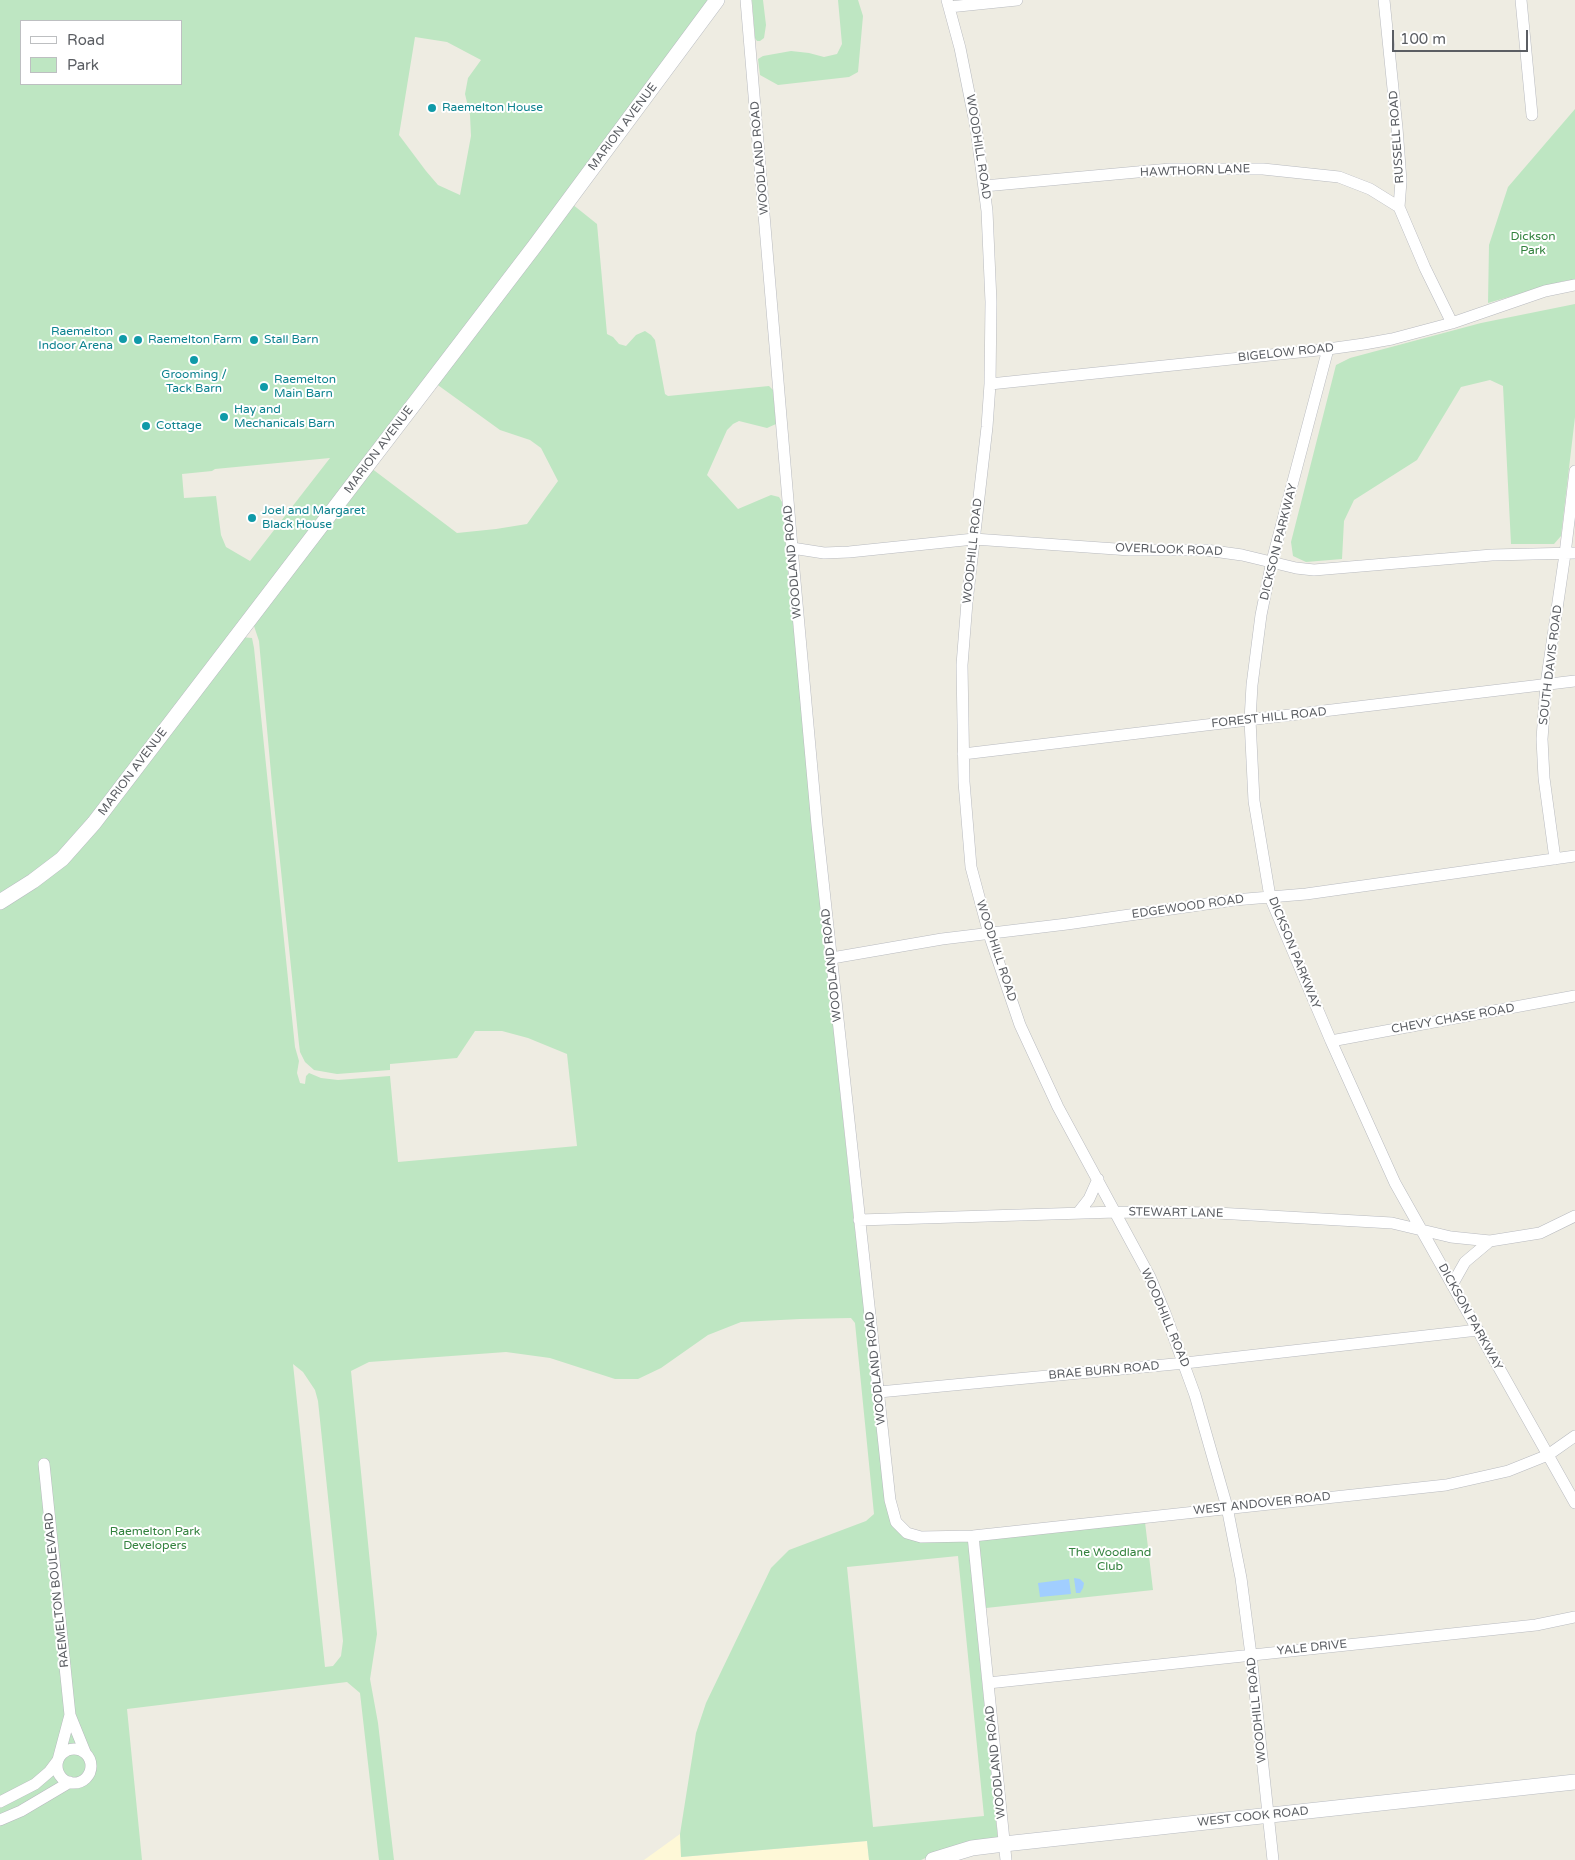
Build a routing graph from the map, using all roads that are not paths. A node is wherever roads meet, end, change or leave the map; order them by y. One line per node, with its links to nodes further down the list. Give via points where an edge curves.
1 (717, 0): 26 (street, MARION AVENUE, via 534,247 94,823 62,858)
2 (746, 0): 16 (street, WOODLAND ROAD)
3 (1017, 0): 6 (street)
4 (1384, 0): 9 (street, RUSSELL ROAD, via 1401,181)
5 (1521, 0): 7 (street)
6 (948, 3): 8 (street, WOODHILL ROAD, via 970,94)
7 (1532, 115)
8 (984, 186): 9 (street, HAWTHORN LANE, via 1170,169 1263,169 1339,177 1370,189); 13 (street, WOODHILL ROAD, via 989,235)
9 (1399, 207): 11 (street, RUSSELL ROAD, via 1424,268)
10 (1575, 285): 11 (street, BIGELOW ROAD, via 1545,291)
11 (1452, 323): 12 (street, BIGELOW ROAD, via 1392,339)
12 (1328, 349): 13 (street, BIGELOW ROAD); 18 (street, DICKSON PARKWAY)
13 (990, 384): 15 (street, WOODHILL ROAD)
14 (1575, 471): 17 (street, SOUTH DAVIS ROAD)
15 (974, 539): 16 (street, OVERLOOK ROAD, via 824,553); 18 (street, OVERLOOK ROAD, via 1130,550 1206,550); 22 (street, WOODHILL ROAD, via 964,643)
16 (792, 548): 28 (street, WOODLAND ROAD)
17 (1570, 553): 18 (street, OVERLOOK ROAD, via 1484,555 1314,570); 20 (street, SOUTH DAVIS ROAD)
18 (1272, 562): 21 (street, DICKSON PARKWAY, via 1261,616)
19 (1575, 681): 20 (street, FOREST HILL ROAD)
20 (1546, 684): 21 (street, FOREST HILL ROAD); 24 (street, SOUTH DAVIS ROAD, via 1542,756)
21 (1250, 720): 22 (street, FOREST HILL ROAD); 25 (street, DICKSON PARKWAY, via 1254,801)
22 (963, 754): 27 (street, WOODHILL ROAD, via 969,853)
23 (1575, 856): 24 (street, EDGEWOOD ROAD)
24 (1555, 859): 25 (street, EDGEWOOD ROAD)
25 (1270, 897): 27 (street, EDGEWOOD ROAD); 30 (street, DICKSON PARKWAY)
26 (0, 902)
27 (989, 934): 28 (street, EDGEWOOD ROAD); 31 (street, WOODHILL ROAD, via 1036,1062)
28 (832, 958): 35 (street, WOODLAND ROAD)
29 (1575, 996): 30 (street, CHEVY CHASE ROAD)
30 (1331, 1041): 36 (street, DICKSON PARKWAY, via 1394,1183)
31 (1098, 1179): 32 (street, WOODHILL ROAD); 33 (street, via 1090,1200)
32 (1116, 1212): 33 (street, STEWART LANE); 36 (street, STEWART LANE, via 1267,1215 1392,1222); 40 (street, WOODHILL ROAD, via 1150,1277)
33 (1078, 1214): 35 (street, STEWART LANE)
34 (1575, 1216): 37 (street, STEWART LANE, via 1540,1233)
35 (860, 1220): 41 (street, WOODLAND ROAD)
36 (1419, 1228): 37 (street, STEWART LANE, via 1451,1237); 38 (street, DICKSON PARKWAY)
37 (1490, 1241): 38 (street, via 1465,1262)
38 (1452, 1285): 39 (street, DICKSON PARKWAY)
39 (1478, 1330): 40 (street, BRAE BURN ROAD); 43 (street, DICKSON PARKWAY)
40 (1185, 1363): 41 (street, BRAE BURN ROAD); 46 (street, WOODHILL ROAD)
41 (879, 1392): 47 (street, WOODLAND ROAD, via 890,1500 896,1522 906,1533 921,1537)
42 (1575, 1436): 43 (street, WEST ANDOVER ROAD)
43 (1548, 1456): 45 (street, DICKSON PARKWAY); 46 (street, WEST ANDOVER ROAD, via 1508,1471 1446,1485)
44 (44, 1464): 51 (street, RAEMELTON BOULEVARD)
45 (1575, 1503)
46 (1227, 1508): 47 (street, WEST ANDOVER ROAD); 49 (street, WOODHILL ROAD, via 1241,1578)
47 (973, 1536): 50 (street, WOODLAND ROAD)
48 (1575, 1617): 49 (street, YALE DRIVE, via 1544,1624)
49 (1251, 1655): 50 (street, YALE DRIVE); 57 (street, WOODHILL ROAD)
50 (988, 1683): 59 (street, WOODLAND ROAD)
51 (70, 1715): 52 (street, RAEMELTON BOULEVARD); 53 (street, RAEMELTON BOULEVARD)
52 (85, 1752): 53 (street, via 69,1750); 54 (street, via 92,1764 90,1773 84,1780)
53 (58, 1760): 54 (street, via 58,1772); 56 (street, RAEMELTON BOULEVARD, via 35,1784)
54 (70, 1782): 58 (street)
55 (1575, 1782): 57 (street, WEST COOK ROAD)
56 (0, 1802)
57 (1268, 1815): 59 (street, WEST COOK ROAD); 62 (street, WOODHILL ROAD)
58 (0, 1820)
59 (1004, 1844): 60 (street, WEST COOK ROAD, via 972,1848); 61 (street, WOODLAND ROAD)
60 (933, 1860)
61 (1006, 1860)
62 (1273, 1860)

